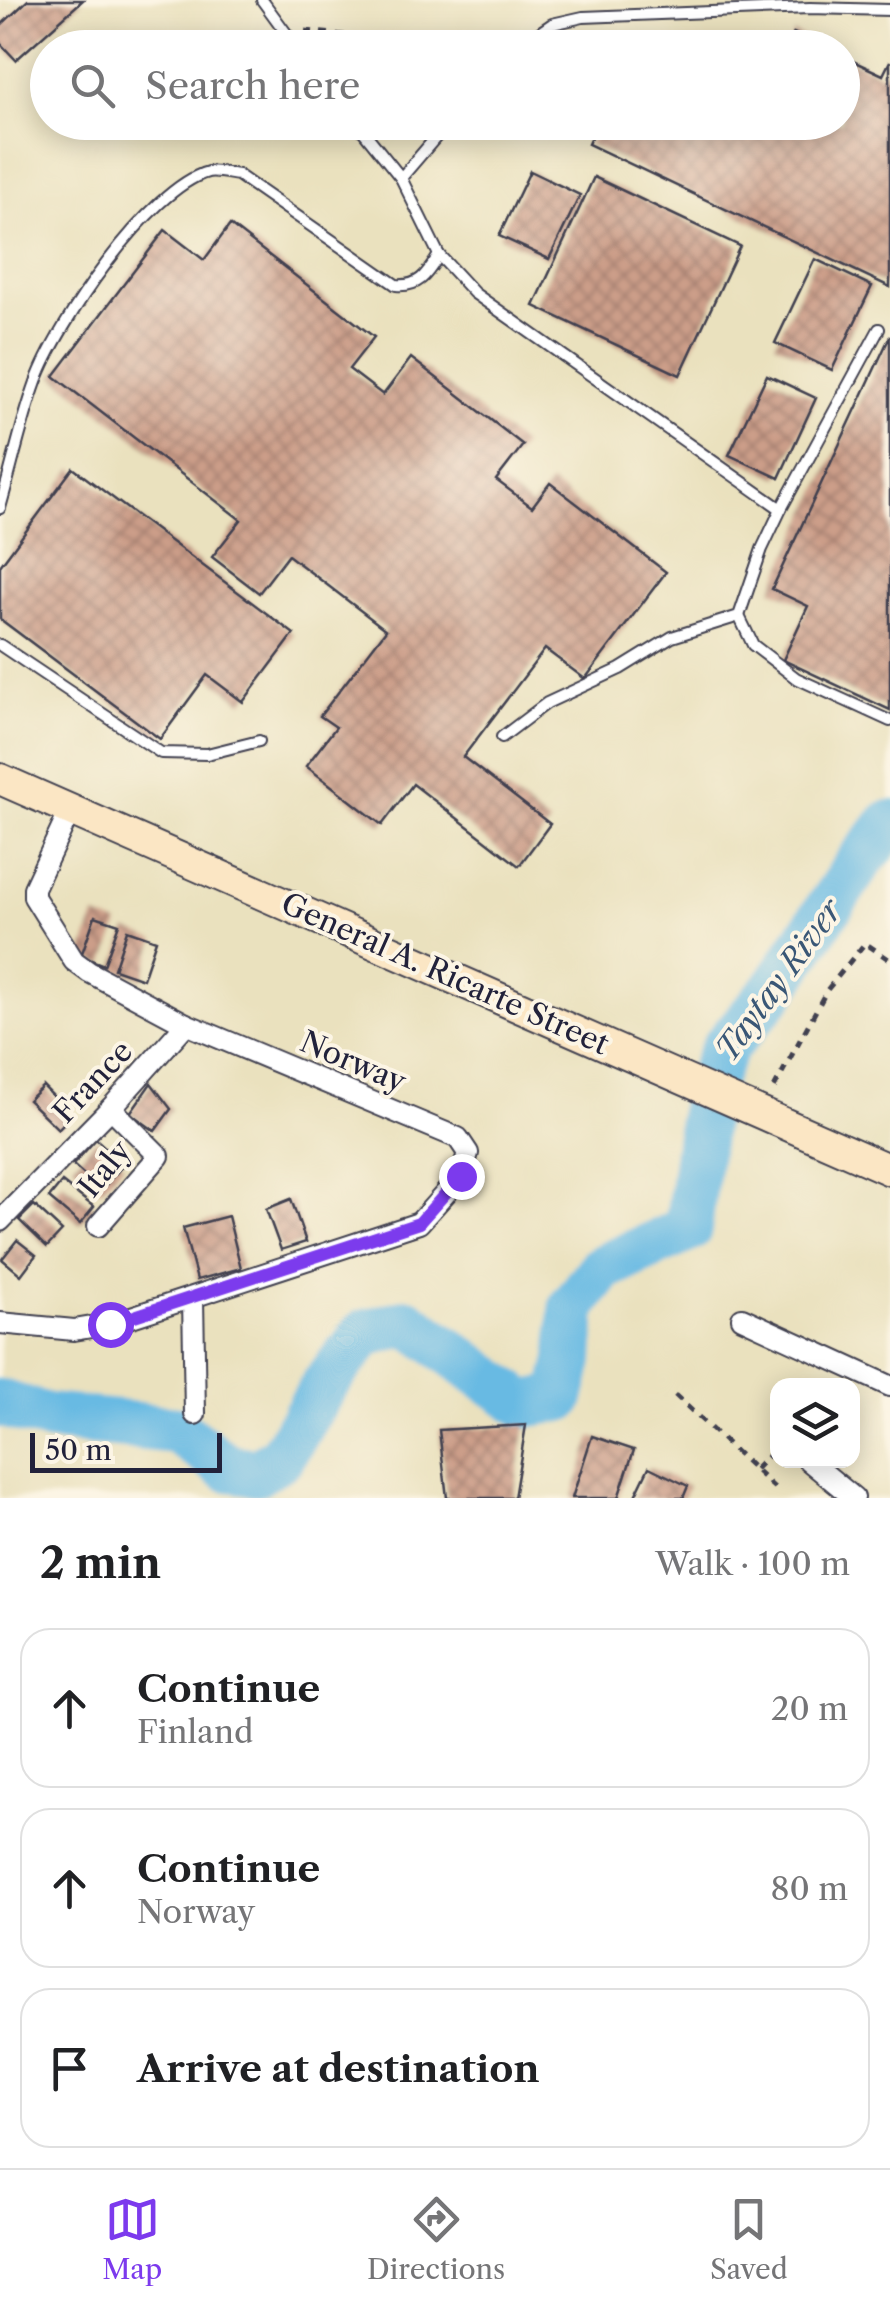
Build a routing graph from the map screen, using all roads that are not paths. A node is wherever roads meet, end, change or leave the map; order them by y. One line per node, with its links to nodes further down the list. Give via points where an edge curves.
1 (262, 0): 3 (lane)
2 (890, 10): 4 (lane, via 583,17)
3 (284, 30)
4 (543, 30)
5 (370, 140): 7 (lane)
6 (434, 140): 7 (lane)
7 (401, 178): 8 (lane)
8 (438, 255): 10 (lane, via 424,279 396,285 238,175 209,172 170,194 109,258 58,334 36,381); 11 (lane, via 474,293)
9 (879, 330): 11 (lane)
10 (0, 508)
11 (781, 509): 12 (lane)
12 (739, 616): 14 (lane, via 753,645 796,678); 15 (lane, via 672,637 547,703)
13 (0, 645): 16 (lane, via 160,753 207,754)
14 (890, 720)
15 (502, 738)
16 (259, 740)
17 (0, 778): 18 (street, General A. Ricarte Street)
18 (71, 809): 19 (street, Norway, via 34,897 74,960); 21 (street, General A. Ricarte Street)
19 (186, 1024): 20 (street, France); 24 (street, Norway, via 458,1138 468,1153 461,1176 419,1223)
20 (111, 1108): 22 (street, France); 23 (street, Italy, via 159,1156)
21 (890, 1170)
22 (0, 1222)
23 (98, 1226)
24 (193, 1298): 26 (street, via 74,1330); 28 (street)
25 (742, 1318): 27 (street)
26 (0, 1323)
27 (890, 1386)
28 (195, 1414)
29 (818, 1468): 30 (street)
30 (854, 1498)

